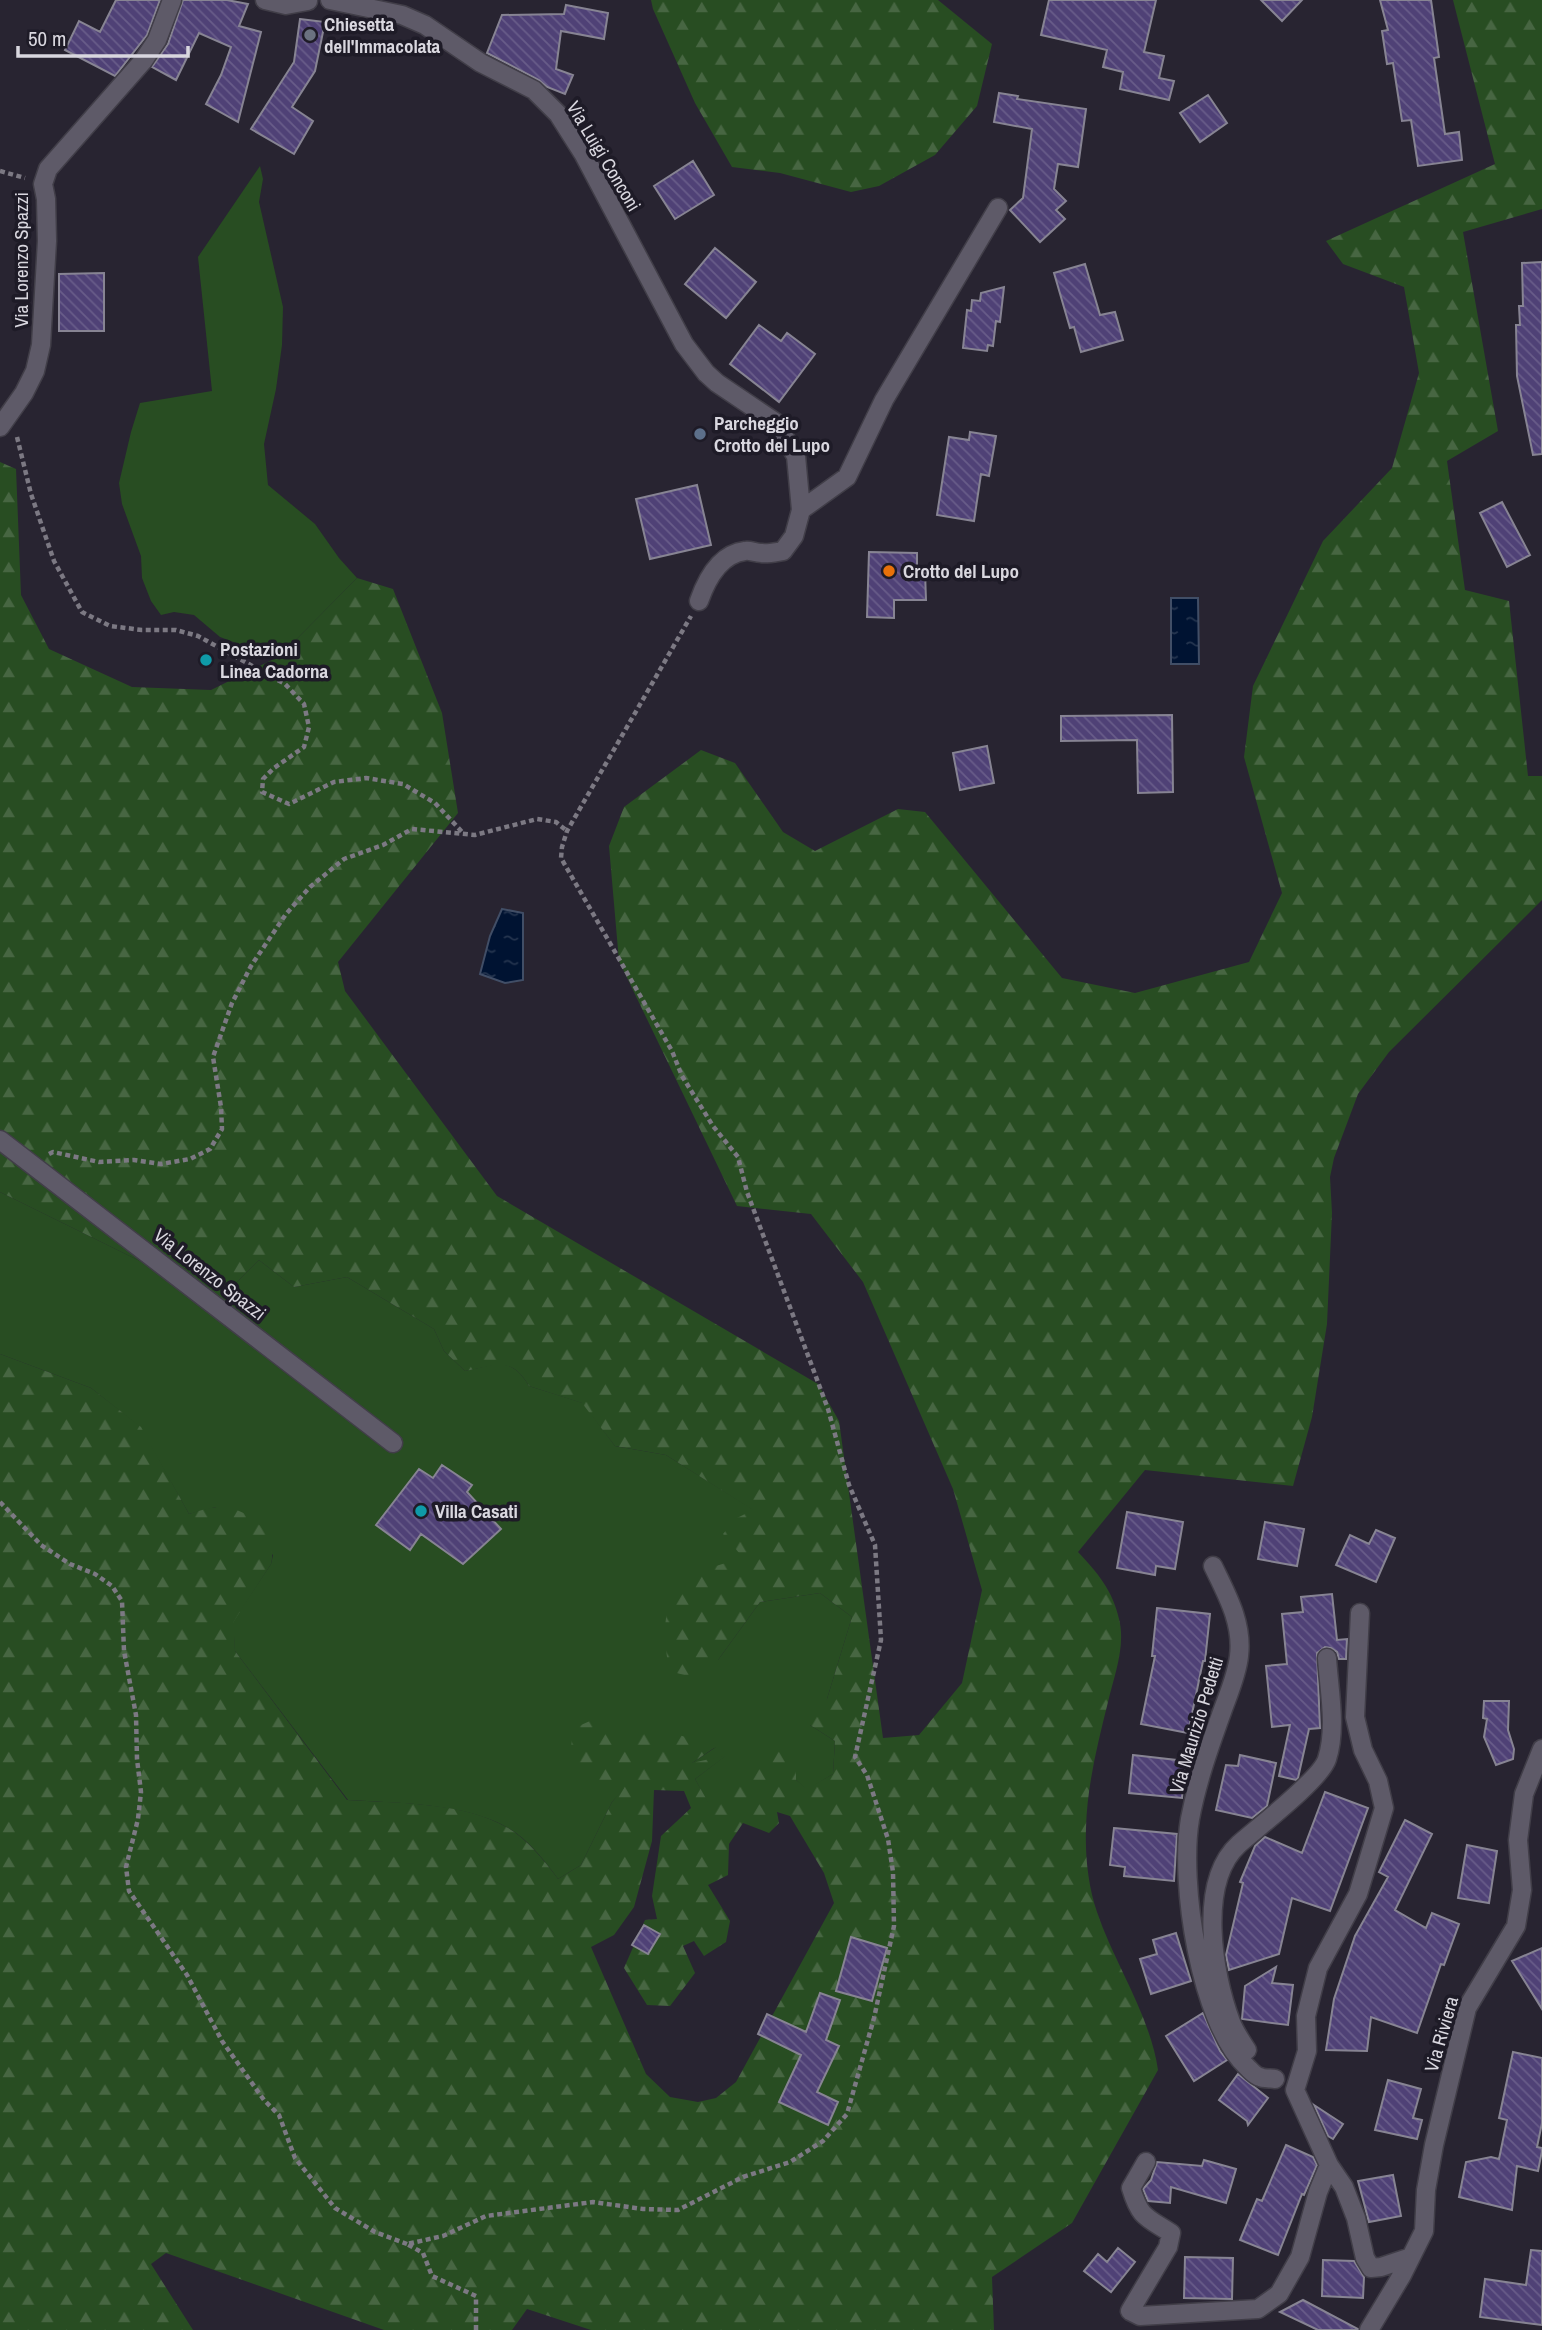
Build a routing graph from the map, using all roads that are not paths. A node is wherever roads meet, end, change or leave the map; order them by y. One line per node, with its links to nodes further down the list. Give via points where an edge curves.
1 (172, 0): 6 (street, Via Lorenzo Spazzi, via 157,40 143,61 48,169 43,184 47,241 41,345 35,371)
2 (265, 0): 3 (street, via 286,5)
3 (310, 0)
4 (330, 0): 7 (street, Via Luigi Conconi, via 402,15 425,25 481,63 534,90 558,114 684,344 706,373 775,422 796,456)
5 (998, 208): 7 (street, via 884,400 846,477)
6 (5, 419)
7 (801, 510): 8 (street, via 794,536 783,551 762,554 746,550 732,555 716,568)
8 (699, 601)
9 (0, 1140): 10 (street, Via Lorenzo Spazzi)
10 (393, 1443)
11 (1213, 1566): 15 (street, Via Maurizio Pedetti, via 1236,1614 1239,1658 1199,1778 1189,1823 1187,1884 1202,1969 1220,2029 1239,2059 1258,2077)
12 (1360, 1613): 16 (street, via 1355,1717 1384,1808 1358,1894 1318,1968 1306,2016 1307,2051)
13 (1327, 1658): 15 (street, via 1332,1737 1326,1762 1227,1856 1217,1877 1211,1926 1232,2024 1247,2050)
14 (1542, 1749): 19 (street, Via Riviera, via 1524,1794 1518,1840 1522,1890 1516,1926 1467,2008 1434,2145 1424,2231)
15 (1275, 2079): 16 (street)
16 (1295, 2090): 18 (street)
17 (1146, 2162): 18 (street, via 1131,2188 1135,2202 1141,2214 1171,2233 1168,2247 1130,2311 1140,2316 1258,2309 1279,2294 1300,2256)
18 (1329, 2165): 19 (street, via 1344,2187 1371,2268)
19 (1411, 2257): 20 (street, Via Riviera)
20 (1369, 2330)

